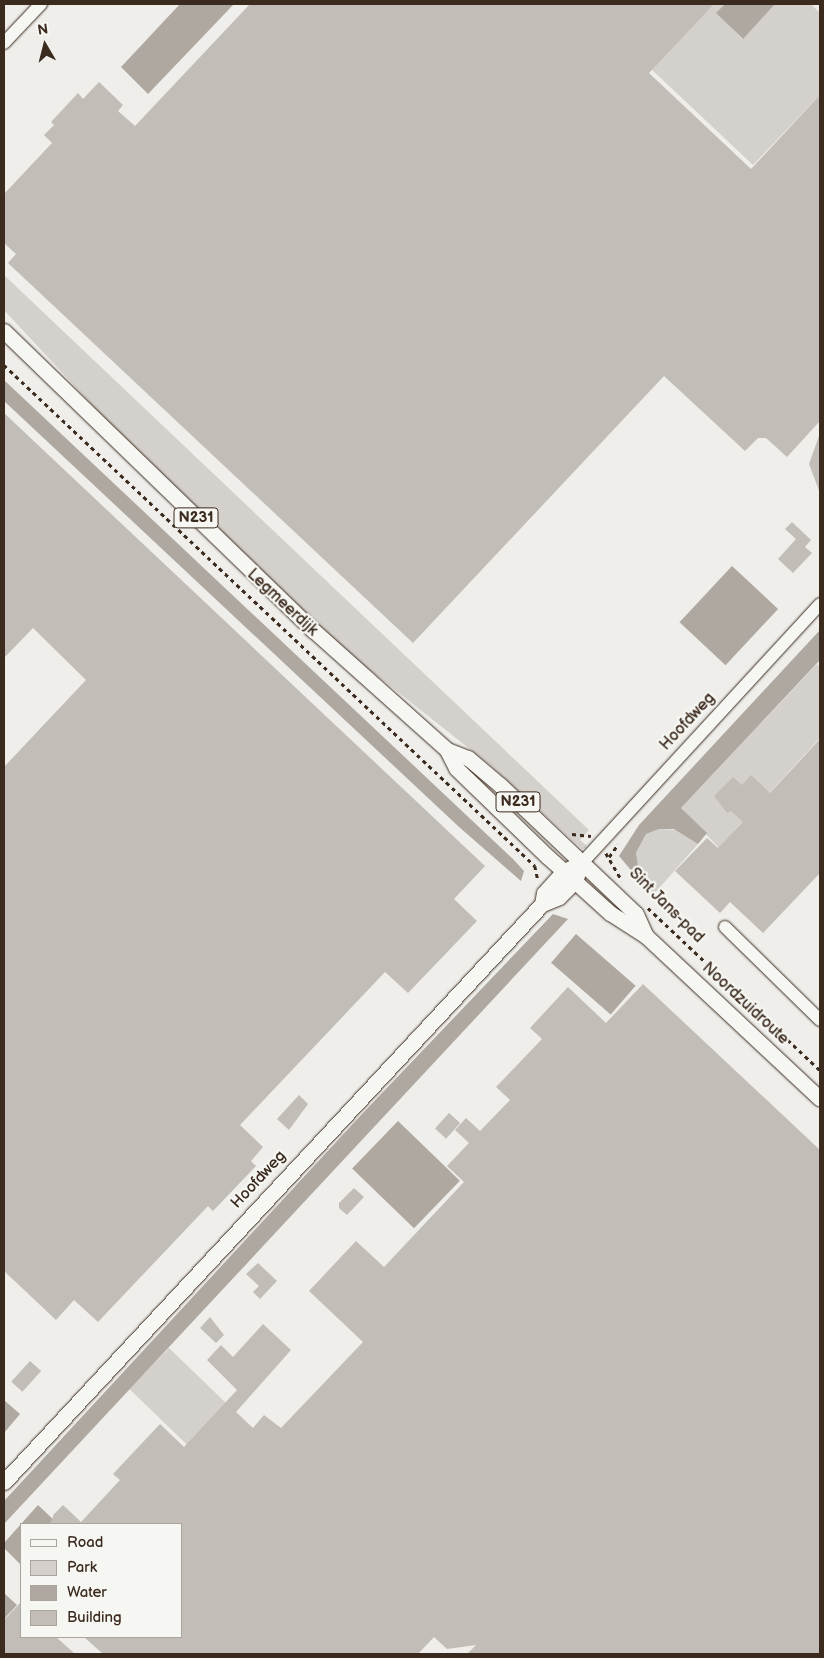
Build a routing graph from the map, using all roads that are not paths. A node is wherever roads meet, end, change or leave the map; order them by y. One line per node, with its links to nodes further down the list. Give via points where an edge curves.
1 (40, 4): 2 (street)
2 (4, 42)
3 (5, 331): 5 (main road, Legmeerdijk / N231, via 259,579)
4 (820, 604): 6 (street, Hoofdweg)
5 (447, 750): 6 (main road, Legmeerdijk / N231, via 468,758); 7 (main road, Legmeerdijk / N231, via 456,768)
6 (582, 864): 7 (main road, Hoofdweg); 9 (main road, Noordzuidroute / N231, via 636,914)
7 (569, 876): 9 (main road, Noordzuidroute / N231, via 622,922); 12 (main road, Hoofdweg, via 559,897 542,904)
8 (725, 927): 10 (street)
9 (646, 936): 11 (main road, Noordzuidroute / N231)
10 (820, 1020)
11 (820, 1098)
12 (4, 1482)

